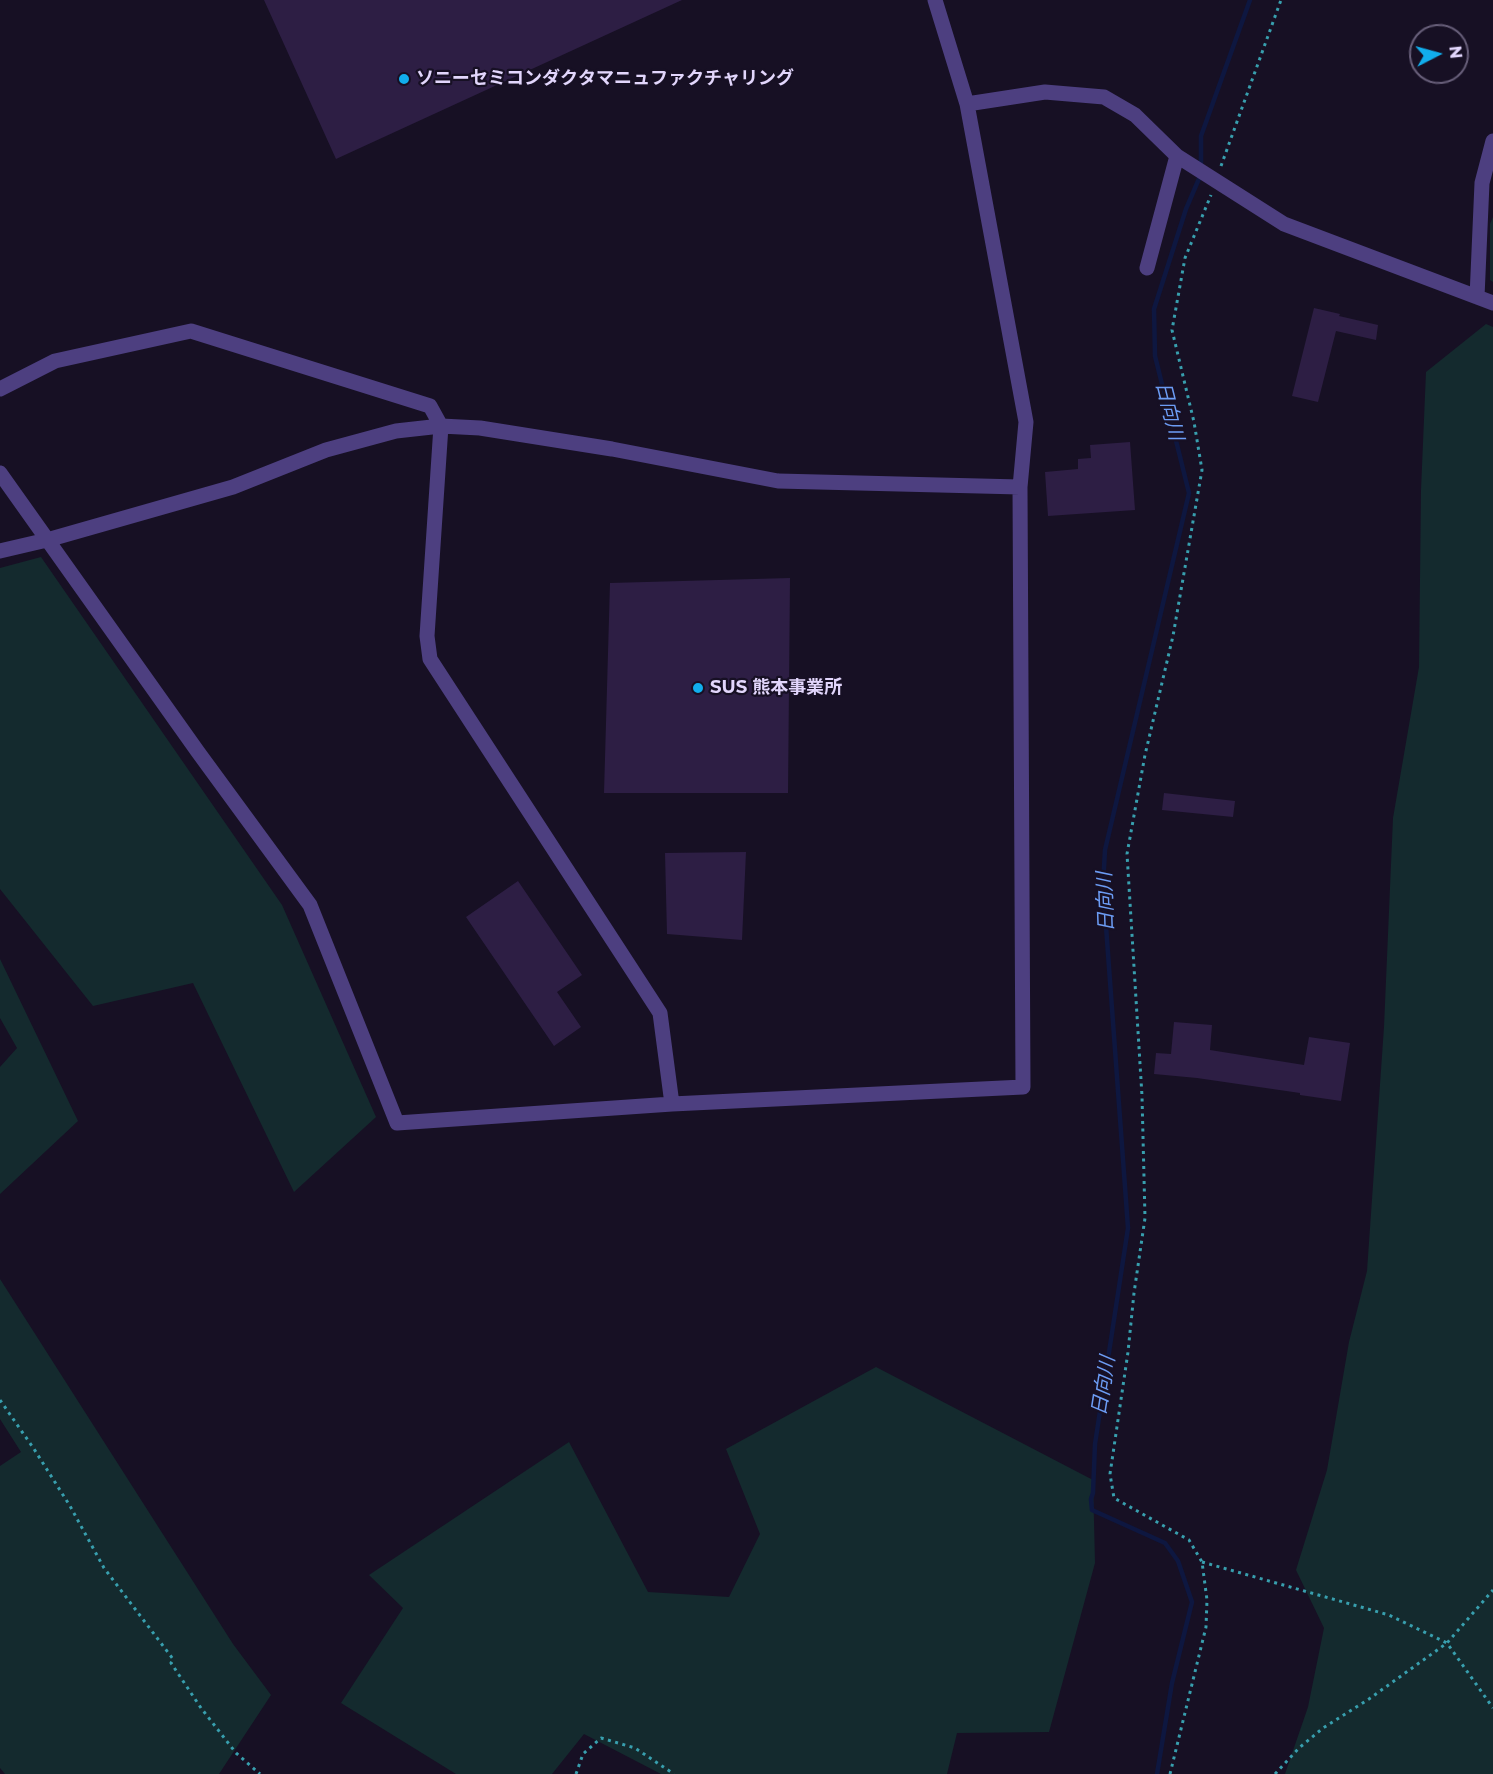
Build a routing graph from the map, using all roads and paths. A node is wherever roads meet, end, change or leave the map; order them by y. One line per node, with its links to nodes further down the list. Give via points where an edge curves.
1 (935, 0): 3 (street)
2 (1281, 0): 6 (path)
3 (967, 104): 5 (street, via 1045,92 1104,97 1135,115); 13 (street, via 1026,422)
4 (1493, 141): 8 (street, via 1482,183)
5 (1177, 156): 6 (street); 7 (street)
6 (1216, 181): 8 (street, via 1284,224); 18 (path, via 1185,258 1172,330 1202,470 1173,636 1127,854 1142,1096 1145,1218 1110,1474 1114,1498 1189,1540)
7 (1147, 268)
8 (1477, 297): 9 (street)
9 (1493, 303)
10 (0, 389): 11 (street, via 55,361 191,331 430,406)
11 (441, 426): 13 (street, via 480,428 612,449 778,481); 14 (street, via 396,431 326,450 232,487); 16 (street, via 427,636 429,659 660,1013)
12 (0, 473): 14 (street)
13 (1020, 487): 16 (street, via 1023,1087)
14 (47, 540): 15 (street); 16 (street, via 310,905 396,1123)
15 (0, 551)
16 (672, 1104)
17 (0, 1400): 22 (path, via 64,1496 104,1568 173,1659 171,1663 201,1708 236,1753)
18 (1202, 1562): 20 (path, via 1389,1615); 25 (path, via 1206,1628)
19 (1493, 1590): 20 (path)
20 (1447, 1643): 21 (path); 26 (path, via 1323,1728)
21 (1493, 1708)
22 (260, 1774)
23 (576, 1774): 24 (path, via 583,1754 601,1738 635,1748)
24 (674, 1774)
25 (1170, 1774)
26 (1275, 1774)

